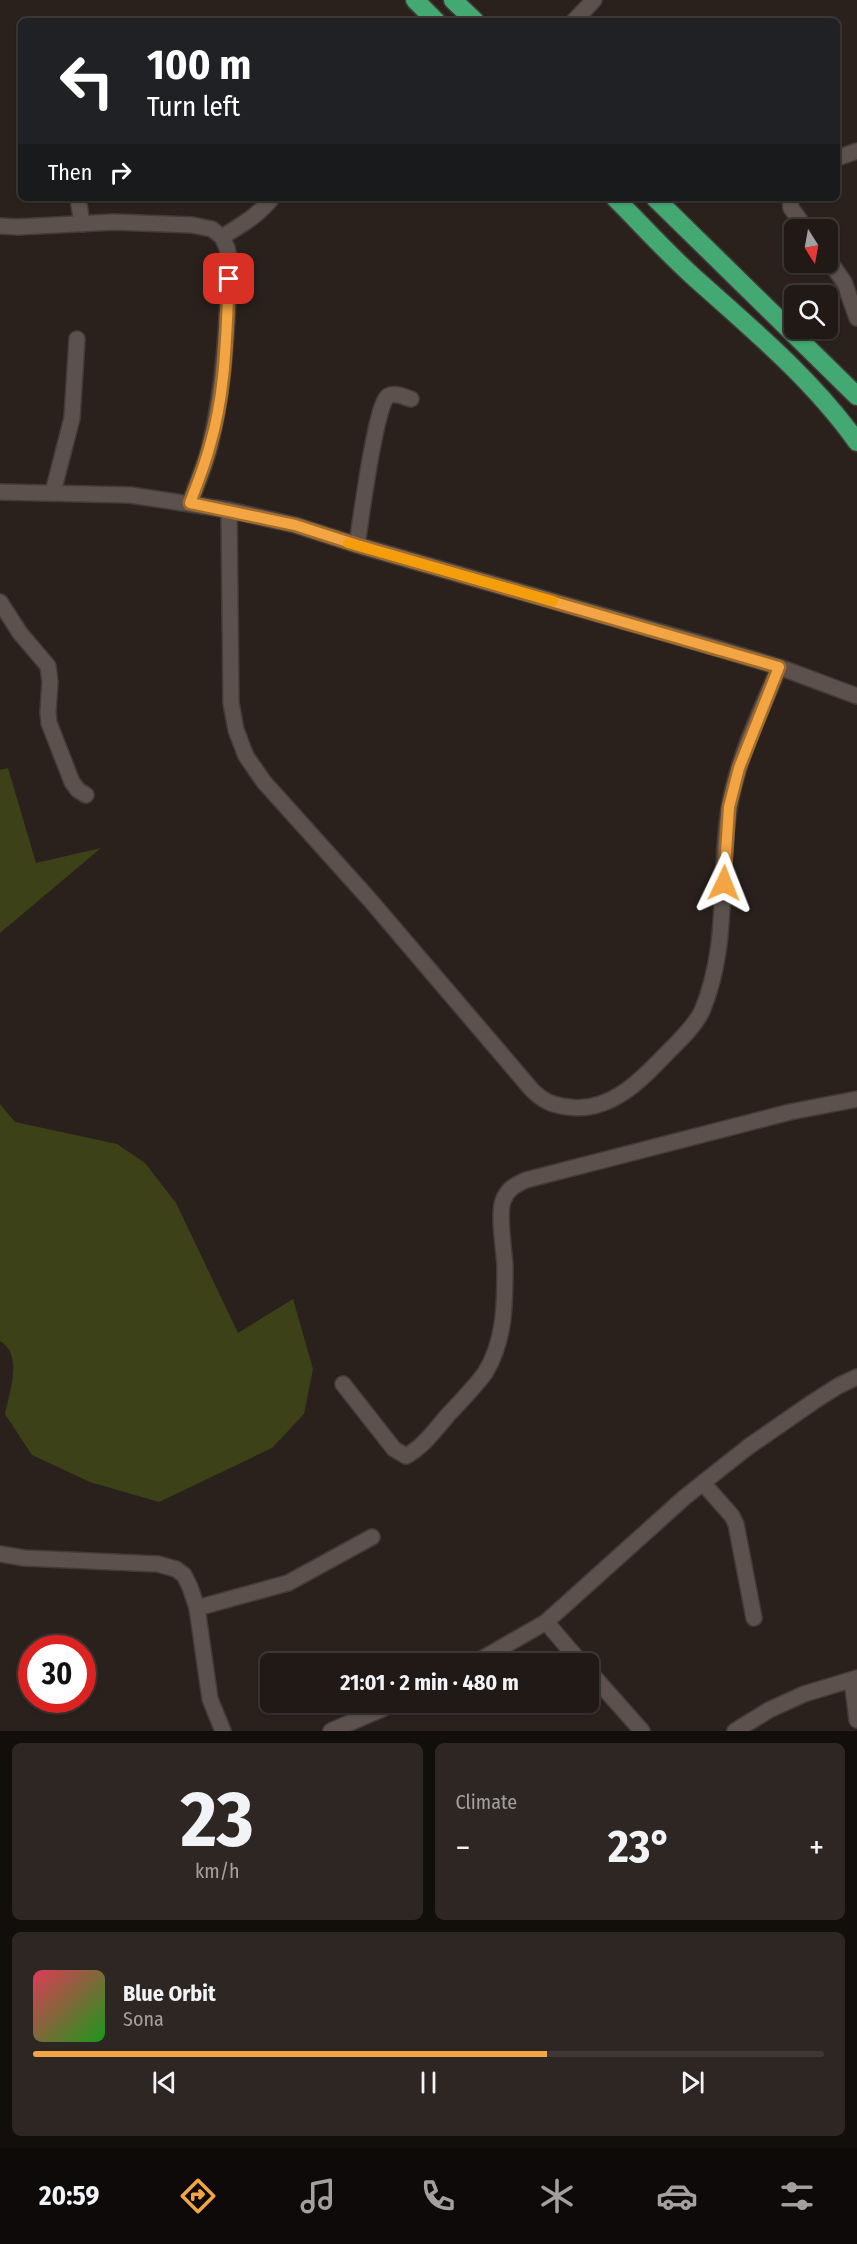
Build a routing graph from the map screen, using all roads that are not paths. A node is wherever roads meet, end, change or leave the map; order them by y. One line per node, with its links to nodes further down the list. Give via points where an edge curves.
1 (415, 0): 4 (highway)
2 (453, 0): 5 (highway)
3 (594, 0): 6 (street)
4 (433, 18)
5 (472, 18)
6 (577, 18)
7 (857, 151): 8 (street)
8 (840, 157)
9 (78, 201): 15 (street)
10 (270, 201): 17 (street, via 250,220)
11 (618, 201): 23 (highway, via 818,395)
12 (658, 201): 21 (highway)
13 (790, 201): 14 (street)
14 (799, 219)
15 (82, 224): 16 (street); 17 (street, via 192,225 212,229)
16 (0, 226)
17 (222, 237): 26 (street, via 230,261 219,402 211,444)
18 (838, 273): 19 (street)
19 (857, 318)
20 (77, 339): 25 (street, via 72,418)
21 (857, 396)
22 (411, 399): 28 (street, via 396,394 383,402)
23 (857, 442)
24 (0, 492): 25 (street)
25 (53, 492): 26 (street, via 130,495)
26 (190, 503): 27 (street)
27 (229, 510): 28 (street); 30 (street, via 231,703 246,756 264,782 532,1090 556,1106 592,1107 614,1100 644,1076 701,1014 716,973 729,807 739,768)
28 (357, 545): 30 (street)
29 (0, 602): 32 (street, via 48,666 49,723 72,782)
30 (779, 667): 31 (street)
31 (857, 696)
32 (86, 795)
33 (857, 1100): 35 (street, via 790,1112 514,1186 502,1204 504,1324 496,1350 485,1372 417,1450 406,1456 394,1449)
34 (857, 1377): 36 (street, via 813,1401)
35 (343, 1384)
36 (703, 1483): 40 (street, via 736,1524); 41 (street)
37 (372, 1538): 39 (street, via 288,1583)
38 (0, 1554): 39 (street, via 158,1564 184,1575)
39 (197, 1608): 48 (street, via 210,1699)
40 (754, 1618)
41 (546, 1622): 42 (street); 43 (street)
42 (492, 1653)
43 (573, 1653)
44 (855, 1679): 47 (street); 51 (street, via 804,1694)
45 (599, 1682): 50 (street)
46 (373, 1713): 49 (street)
47 (857, 1720)
48 (223, 1731)
49 (331, 1731)
50 (642, 1731)
51 (735, 1731)

